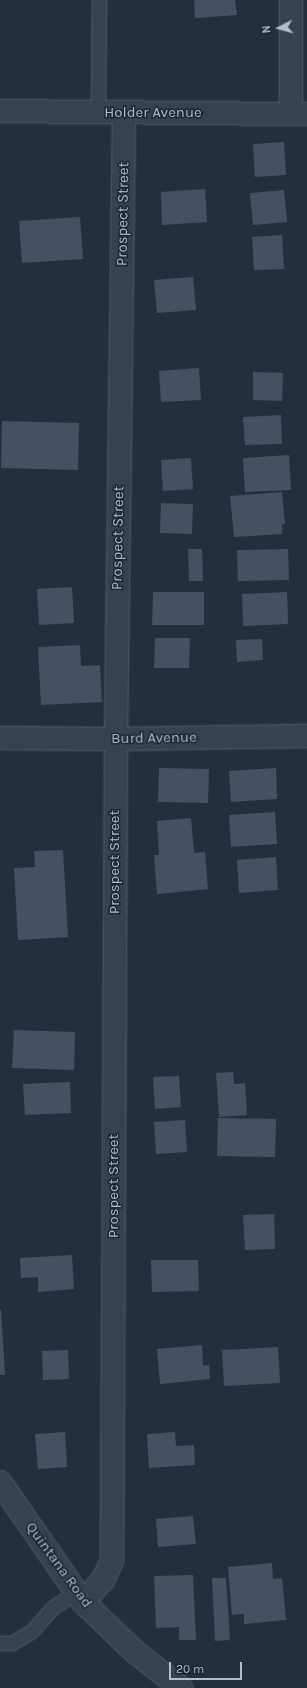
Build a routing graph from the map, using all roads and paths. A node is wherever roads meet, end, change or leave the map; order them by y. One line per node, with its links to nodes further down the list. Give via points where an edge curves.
1 (99, 0): 4 (lane)
2 (292, 0): 6 (street)
3 (0, 111): 4 (street, Holder Avenue)
4 (98, 112): 5 (street, Holder Avenue)
5 (124, 113): 6 (street, Holder Avenue); 9 (street, Prospect Street)
6 (299, 114)
7 (307, 736): 9 (street, Burd Avenue)
8 (0, 738): 9 (street, Burd Avenue)
9 (116, 739): 11 (street, Prospect Street, via 112,1561 103,1580)
10 (0, 1482): 11 (street, Quintana Road)
11 (80, 1597): 12 (lane, via 52,1608 32,1631 12,1643); 13 (street, Quintana Road, via 134,1651)
12 (0, 1643)
13 (181, 1688)

